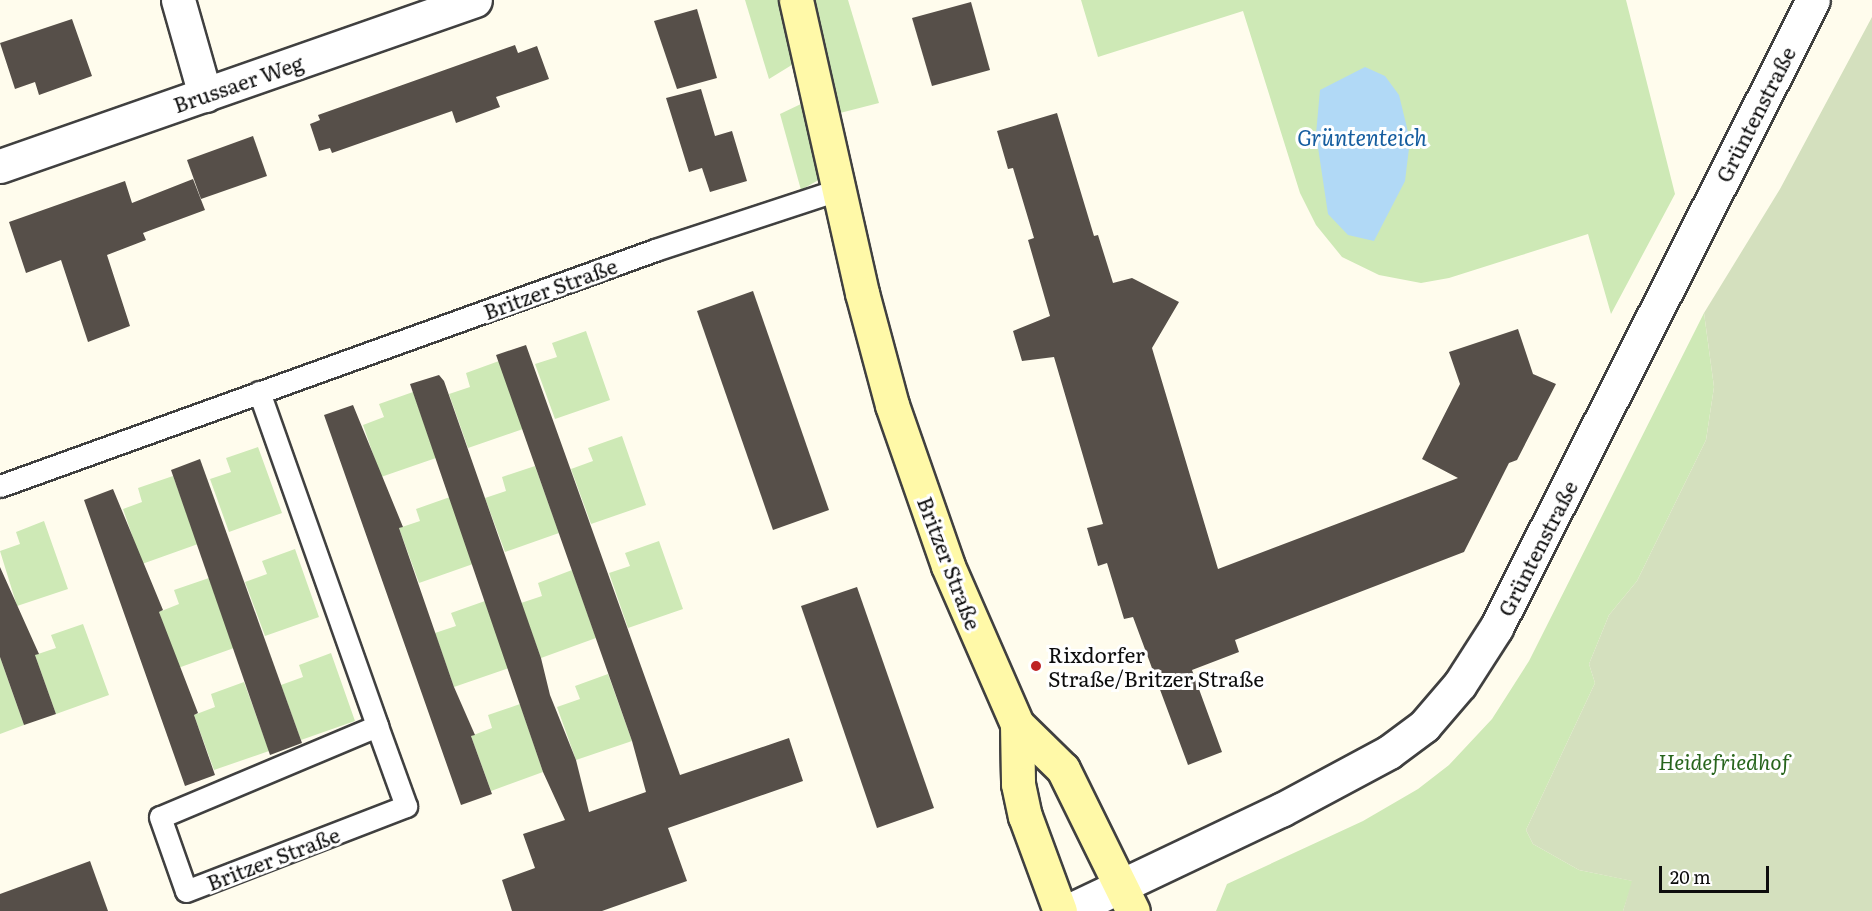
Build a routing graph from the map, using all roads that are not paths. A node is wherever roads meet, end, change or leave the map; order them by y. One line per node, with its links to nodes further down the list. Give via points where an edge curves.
1 (178, 0): 5 (street)
2 (475, 0): 5 (street, Brussaer Weg)
3 (796, 0): 7 (main road, Britzer Straße)
4 (1813, 0): 12 (street, Grüntenstraße, via 1496,628 1460,684 1424,726 1389,752)
5 (205, 95): 6 (street, Brussaer Weg)
6 (0, 166)
7 (841, 189): 8 (lane, Britzer Straße, via 791,203); 10 (main road, Britzer Straße, via 862,293 892,405 948,566)
8 (260, 392): 9 (lane, Britzer Straße); 11 (lane, Britzer Straße)
9 (0, 486)
10 (1017, 724): 12 (main road, Britzer Straße, via 1063,769); 13 (main road, Britzer Straße, via 1018,784 1025,816)
11 (377, 726): 11 (lane, Britzer Straße, via 160,817 186,891 406,806)
12 (1127, 899): 14 (street, Grüntenstraße)
13 (1060, 911)
14 (1068, 911)

